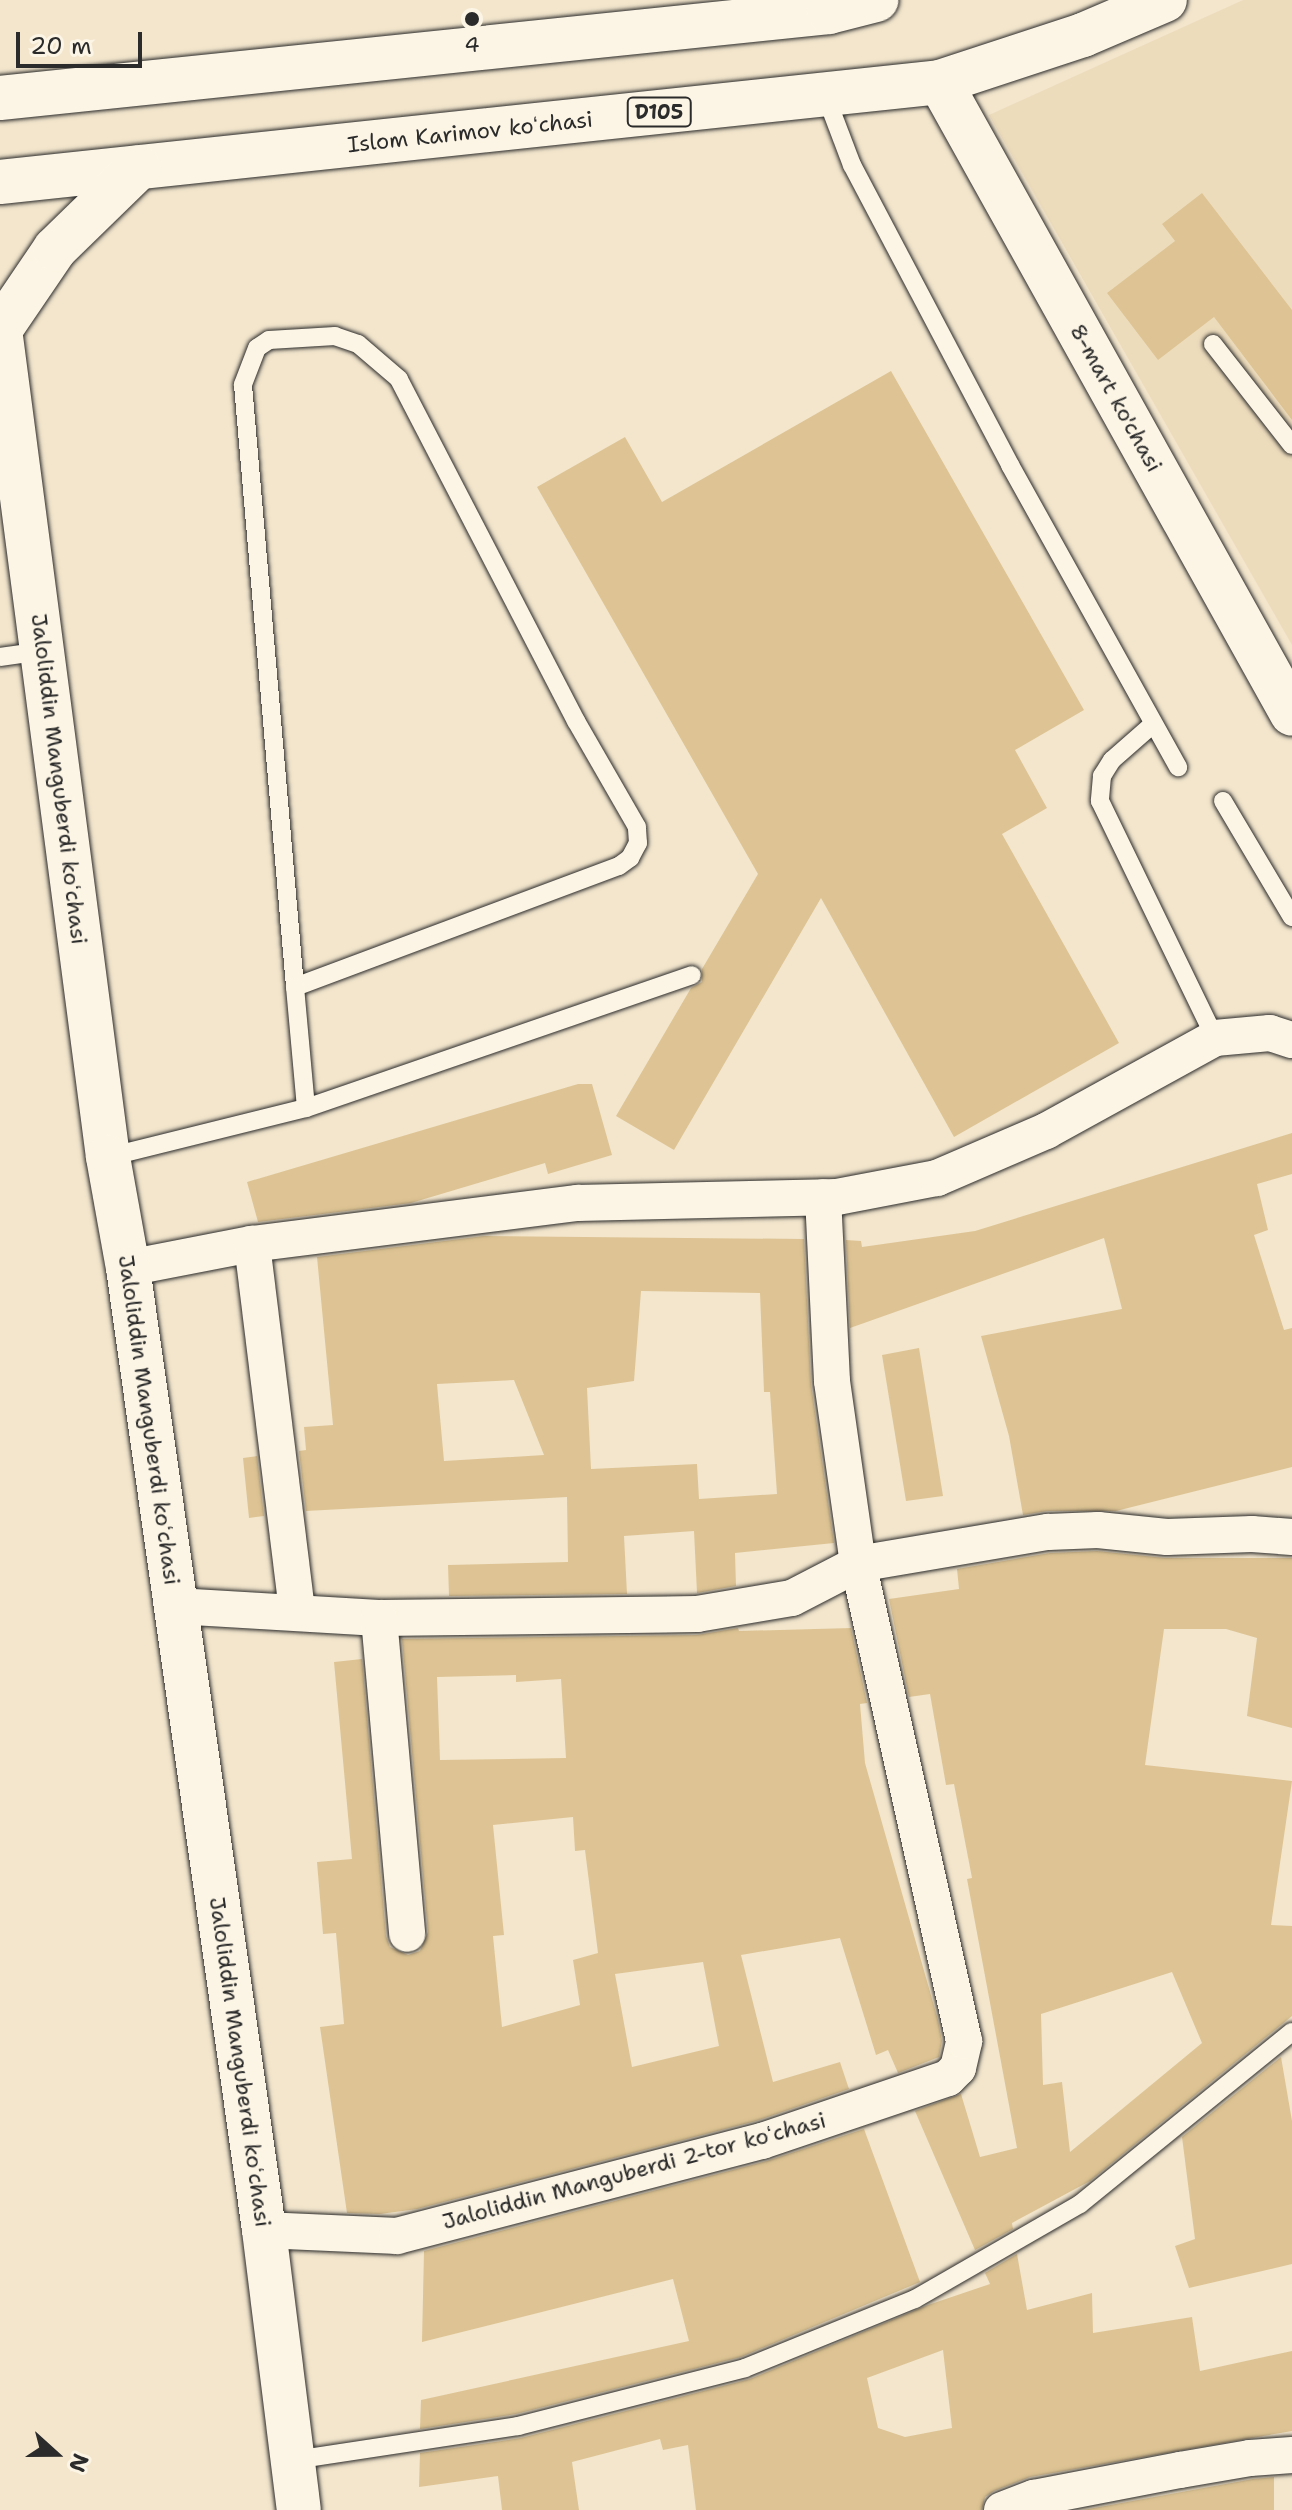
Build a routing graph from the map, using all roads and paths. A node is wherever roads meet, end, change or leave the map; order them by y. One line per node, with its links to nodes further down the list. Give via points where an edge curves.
1 (876, 0): 5 (main road, via 829,12)
2 (1165, 0): 3 (main road, Islom Karimov koʻchasi / D105, via 1083,35)
3 (940, 82): 4 (main road, Islom Karimov koʻchasi / D105); 13 (main road, 8-mart ko'chasi)
4 (825, 94): 6 (main road, Islom Karimov koʻchasi / D105); 14 (lane, via 852,165)
5 (0, 98)
6 (139, 167): 7 (main road, Islom Karimov koʻchasi / D105); 8 (main road, via 55,249)
7 (0, 182)
8 (0, 330): 11 (main road, Jaloliddin Manguberdi koʻchasi)
9 (1213, 344): 10 (lane)
10 (1292, 445)
11 (42, 651): 12 (lane); 23 (main road, Jaloliddin Manguberdi koʻchasi)
12 (0, 657)
13 (1292, 714)
14 (1152, 725): 15 (lane); 20 (lane, via 1112,760 1102,776 1100,801)
15 (1178, 767)
16 (1223, 801): 17 (lane)
17 (1292, 917)
18 (692, 975): 22 (lane)
19 (295, 987): 19 (lane, via 619,866 638,843 637,827 576,721 399,379 358,344 335,336 269,340 257,348 243,385); 22 (lane)
20 (1215, 1038): 21 (street, via 1270,1033); 24 (street, via 1046,1131 937,1178)
21 (1292, 1040)
22 (306, 1108): 23 (lane)
23 (108, 1157): 26 (main road, Jaloliddin Manguberdi koʻchasi)
24 (823, 1197): 25 (street, via 577,1203); 28 (street, Jaloliddin Manguberdi 2-tor koʻchasi, via 832,1381)
25 (252, 1244): 26 (street); 30 (street)
26 (128, 1268): 29 (main road, Jaloliddin Manguberdi koʻchasi)
27 (1292, 1537): 28 (street, via 1048,1532)
28 (858, 1564): 31 (street, via 792,1598 697,1614); 34 (street, Jaloliddin Manguberdi 2-tor koʻchasi, via 964,2041 958,2068 948,2078 762,2141 397,2236)
29 (176, 1606): 30 (street); 34 (main road, Jaloliddin Manguberdi koʻchasi)
30 (297, 1610): 31 (street)
31 (379, 1618): 32 (street)
32 (407, 1934)
33 (1292, 2032): 36 (lane, via 1080,2204 915,2299 745,2368 518,2426)
34 (264, 2230): 36 (main road, Jaloliddin Manguberdi koʻchasi)
35 (1292, 2455): 38 (street, via 1034,2498)
36 (294, 2460): 37 (main road, Jaloliddin Manguberdi koʻchasi)
37 (299, 2510)
38 (1002, 2510)

